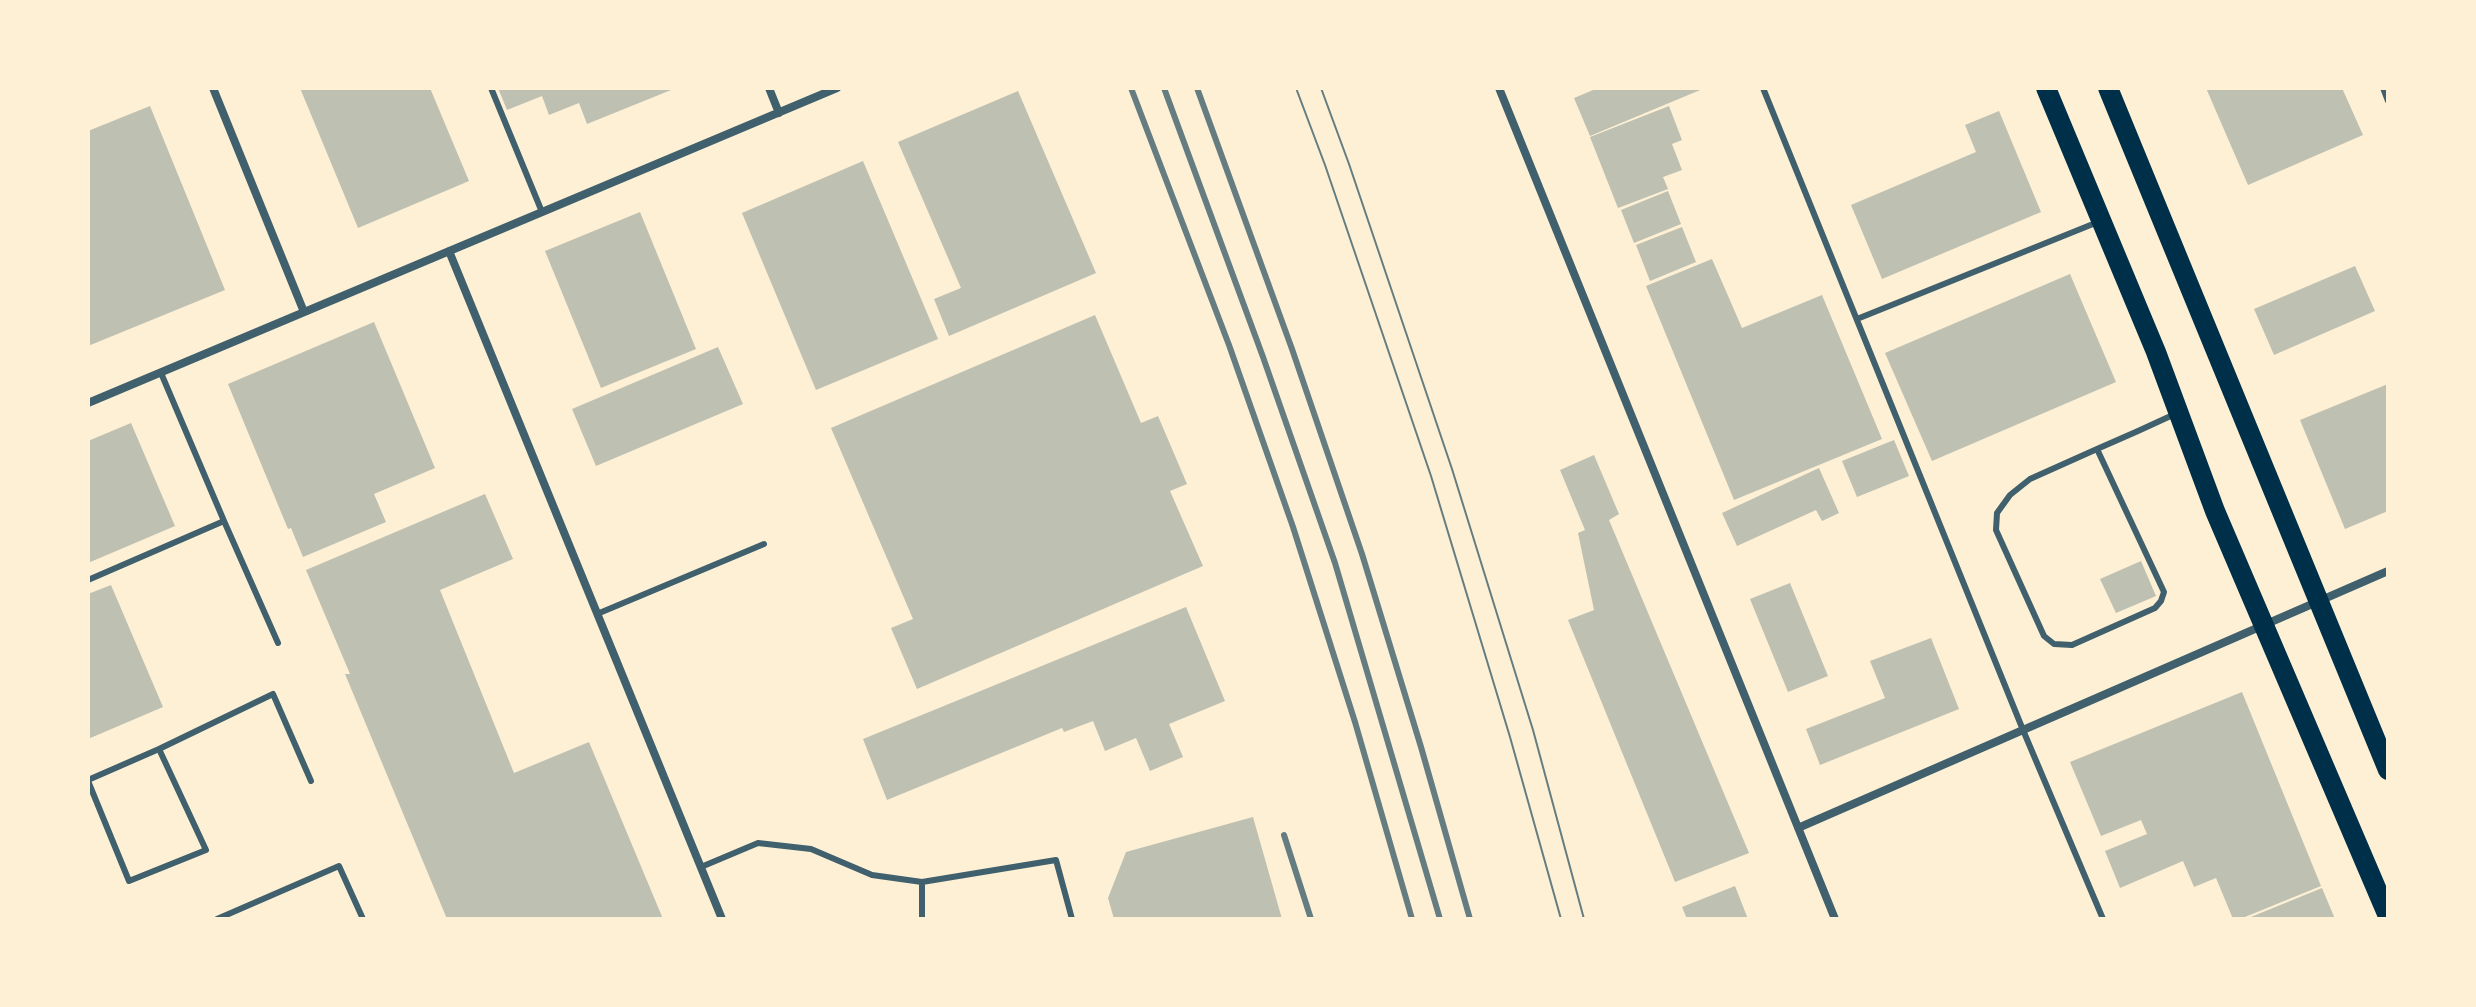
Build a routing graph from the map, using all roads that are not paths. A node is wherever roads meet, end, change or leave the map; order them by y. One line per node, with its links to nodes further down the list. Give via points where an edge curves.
1 (213, 88): 15 (street)
2 (491, 88): 12 (lane)
3 (769, 88): 11 (street)
4 (837, 88): 11 (street)
5 (1499, 88): 34 (street)
6 (1763, 88): 16 (lane)
7 (2046, 88): 13 (main road)
8 (2108, 88): 25 (main road)
9 (2383, 88): 10 (lane)
10 (2388, 101)
11 (779, 113): 12 (street)
12 (542, 212): 14 (street)
13 (2101, 221): 16 (lane); 19 (main road)
14 (449, 251): 15 (street); 26 (street)
15 (304, 312): 17 (street)
16 (1857, 319): 29 (lane)
17 (161, 373): 18 (street); 21 (lane)
18 (88, 403)
19 (2178, 413): 20 (lane); 27 (main road)
20 (2097, 449): 20 (lane, via 2030,479 1997,513 1996,530 2044,636 2054,644 2072,645 2155,608 2164,592)
21 (224, 521): 24 (lane); 28 (lane)
22 (764, 544): 26 (lane)
23 (2388, 571): 25 (street)
24 (88, 580)
25 (2317, 601): 27 (street); 31 (main road)
26 (597, 614): 35 (street)
27 (2263, 625): 29 (street); 37 (main road)
28 (278, 643)
29 (2023, 730): 34 (street); 44 (lane)
30 (159, 749): 32 (lane); 32 (lane, via 206,850 129,881); 33 (lane, via 273,694)
31 (2388, 770)
32 (88, 780)
33 (311, 781)
34 (1798, 828): 43 (street)
35 (701, 867): 36 (lane, via 758,843 811,849 872,875); 40 (street)
36 (922, 882): 41 (lane); 42 (lane, via 1056,860)
37 (2388, 916)
38 (217, 919): 39 (lane, via 339,866)
39 (363, 919)
40 (722, 919)
41 (922, 919)
42 (1072, 919)
43 (1835, 919)
44 (2103, 919)

